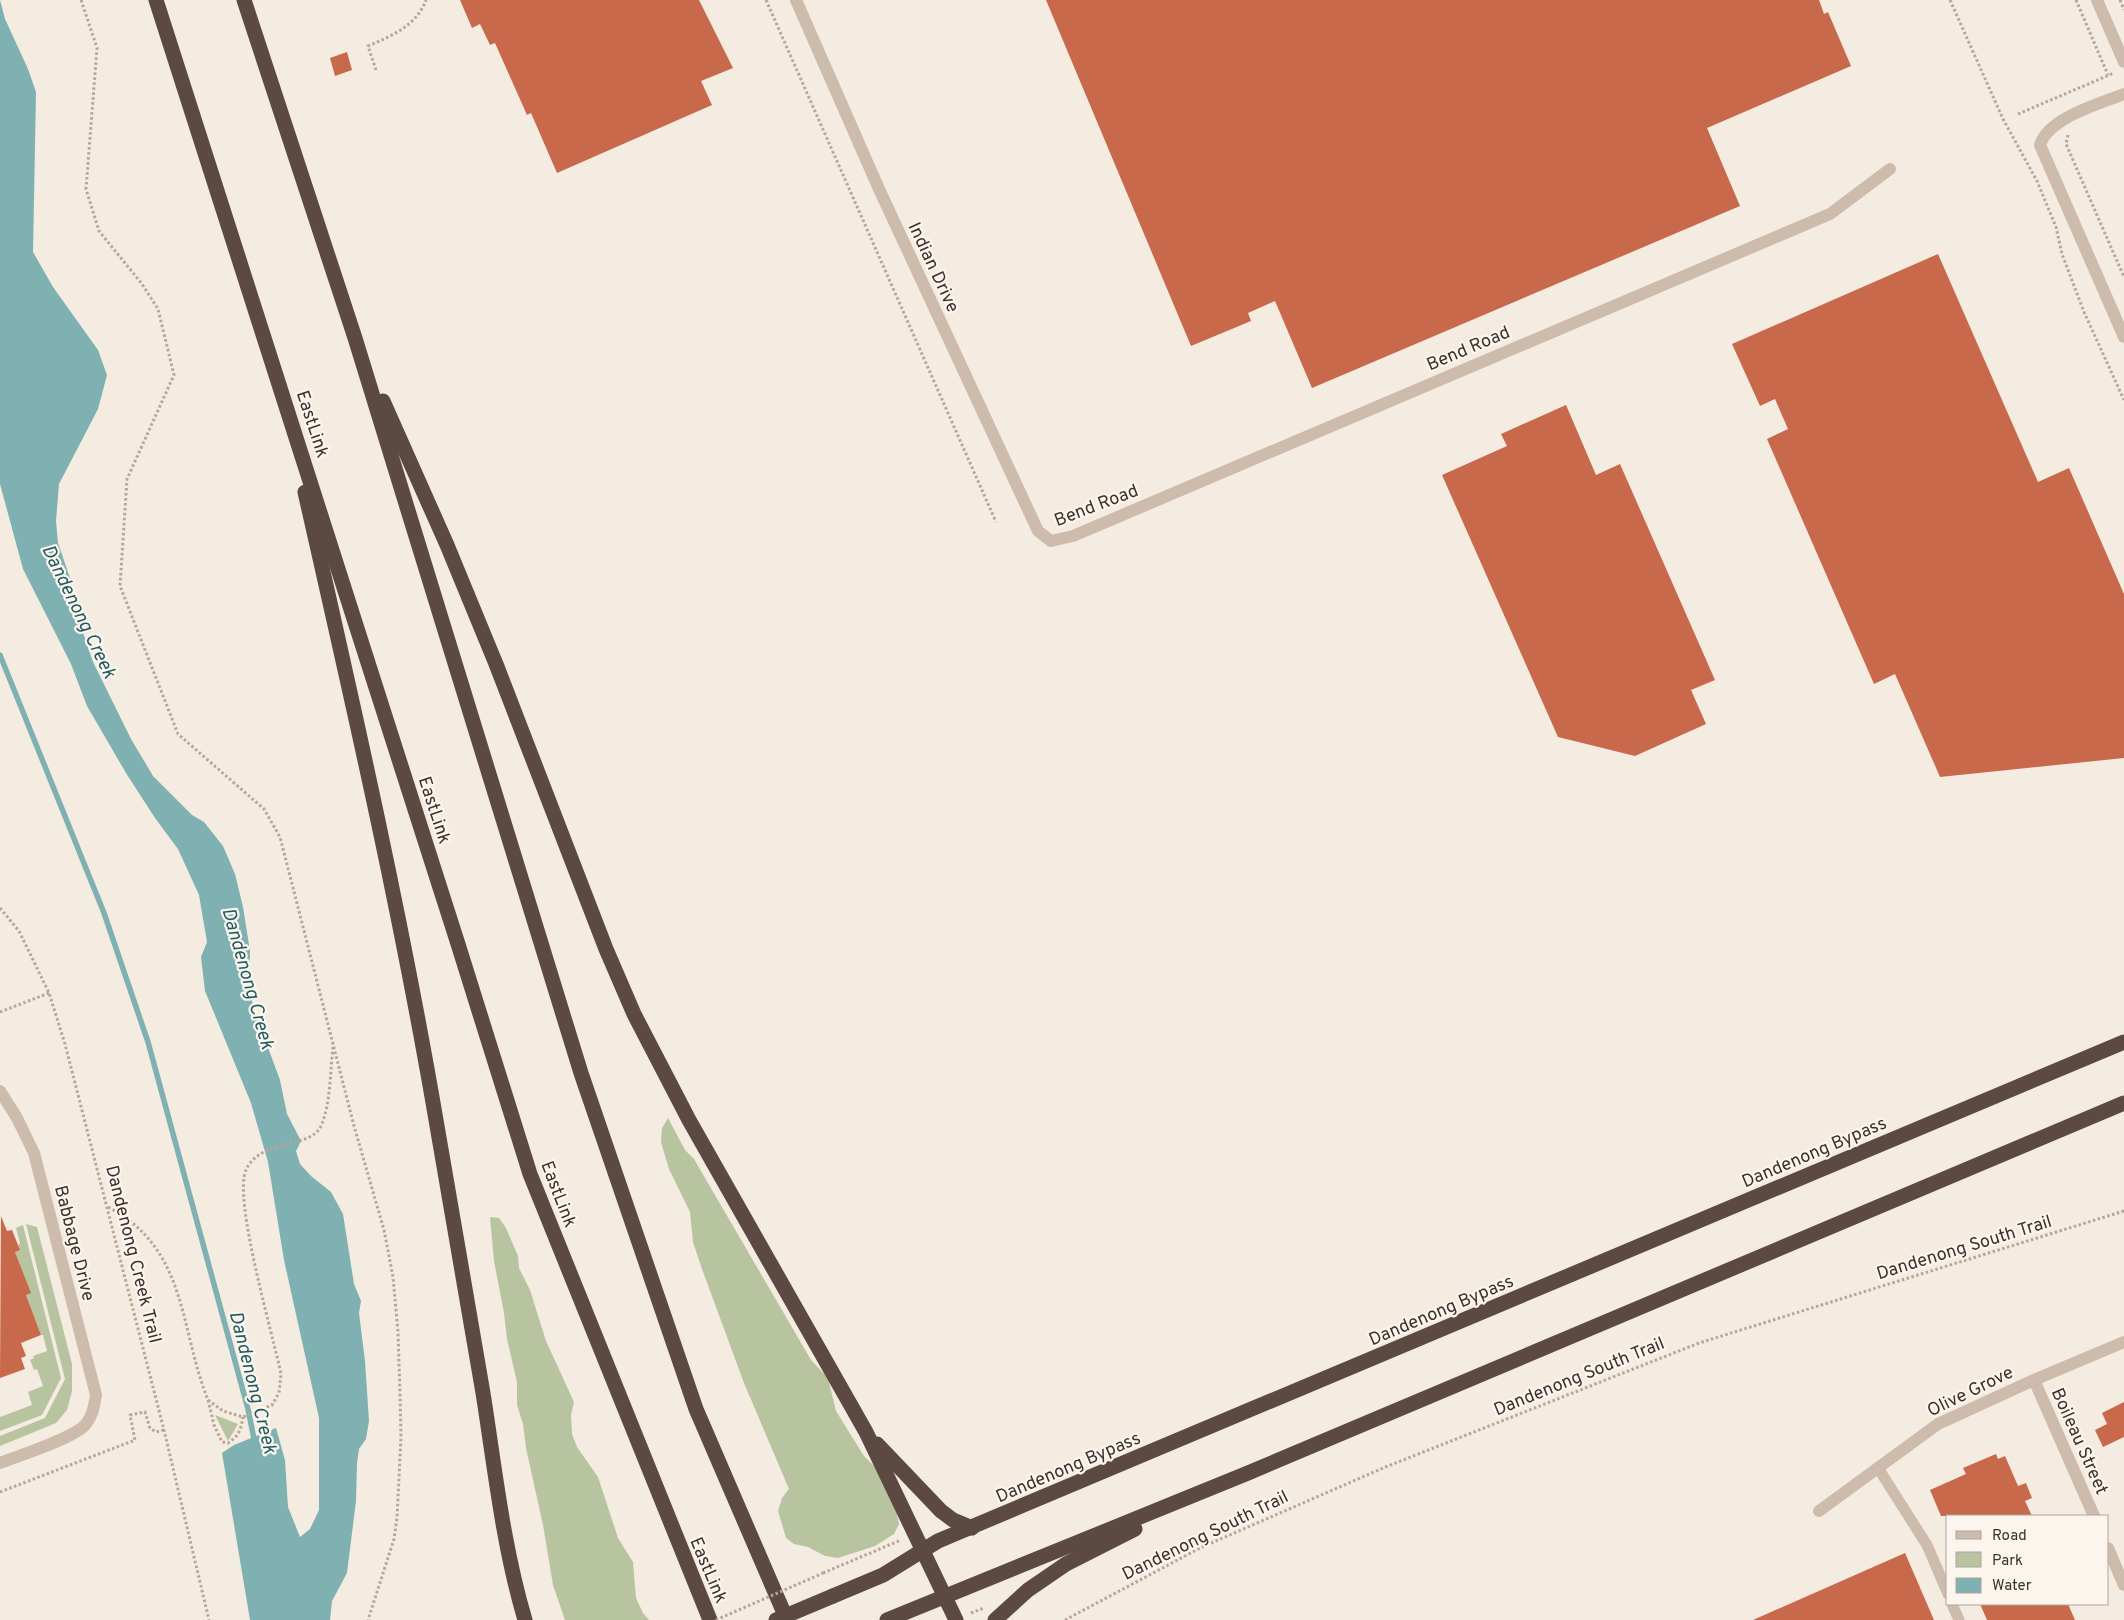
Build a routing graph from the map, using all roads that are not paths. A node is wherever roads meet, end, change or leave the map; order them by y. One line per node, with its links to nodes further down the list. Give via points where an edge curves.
1 (156, 0): 12 (highway, EastLink)
2 (244, 0): 8 (highway)
3 (250, 0): 8 (highway)
4 (796, 0): 13 (street, Indian Drive, via 879,189 1038,530)
5 (2097, 0): 6 (street)
6 (2120, 67)
7 (2124, 94): 10 (street, via 2057,123 2043,136 2040,145)
8 (280, 109): 11 (highway)
9 (1890, 169): 13 (street, Bend Road, via 1830,214 1073,536)
10 (2124, 337)
11 (355, 338): 19 (highway, via 447,545 634,1014 689,1120); 37 (highway, via 585,1082 696,1410)
12 (284, 397): 28 (highway, via 404,944); 35 (highway, EastLink, via 530,1174)
13 (1051, 541)
14 (2124, 1042): 25 (highway, Dandenong Bypass)
15 (0, 1091): 20 (street, Babbage Drive, via 34,1152 96,1395 94,1411 85,1426)
16 (2124, 1103): 22 (highway)
17 (2124, 1342): 18 (street, Olive Grove)
18 (2034, 1380): 21 (street, Olive Grove, via 1938,1424); 24 (street, Boileau Street)
19 (866, 1432): 25 (highway, via 941,1511); 27 (highway)
20 (0, 1463)
21 (1878, 1468): 23 (street, Olive Grove); 30 (lane, via 1926,1545)
22 (1248, 1473): 31 (highway); 40 (highway, via 1066,1564 1028,1590)
23 (1820, 1511)
24 (2094, 1515)
25 (972, 1528): 27 (highway, Dandenong Bypass)
26 (2109, 1550): 29 (street)
27 (922, 1551): 31 (highway); 36 (highway, Dandenong Bypass, bridge, via 883,1575)
28 (512, 1568): 33 (highway); 34 (highway)
29 (2124, 1585)
30 (1946, 1590)
31 (945, 1597): 38 (highway); 39 (highway)
32 (1952, 1605): 41 (lane)
33 (525, 1620)
34 (531, 1620)
35 (710, 1620)
36 (776, 1620)
37 (787, 1620)
38 (888, 1620)
39 (956, 1620)
40 (995, 1620)
41 (1959, 1620)

